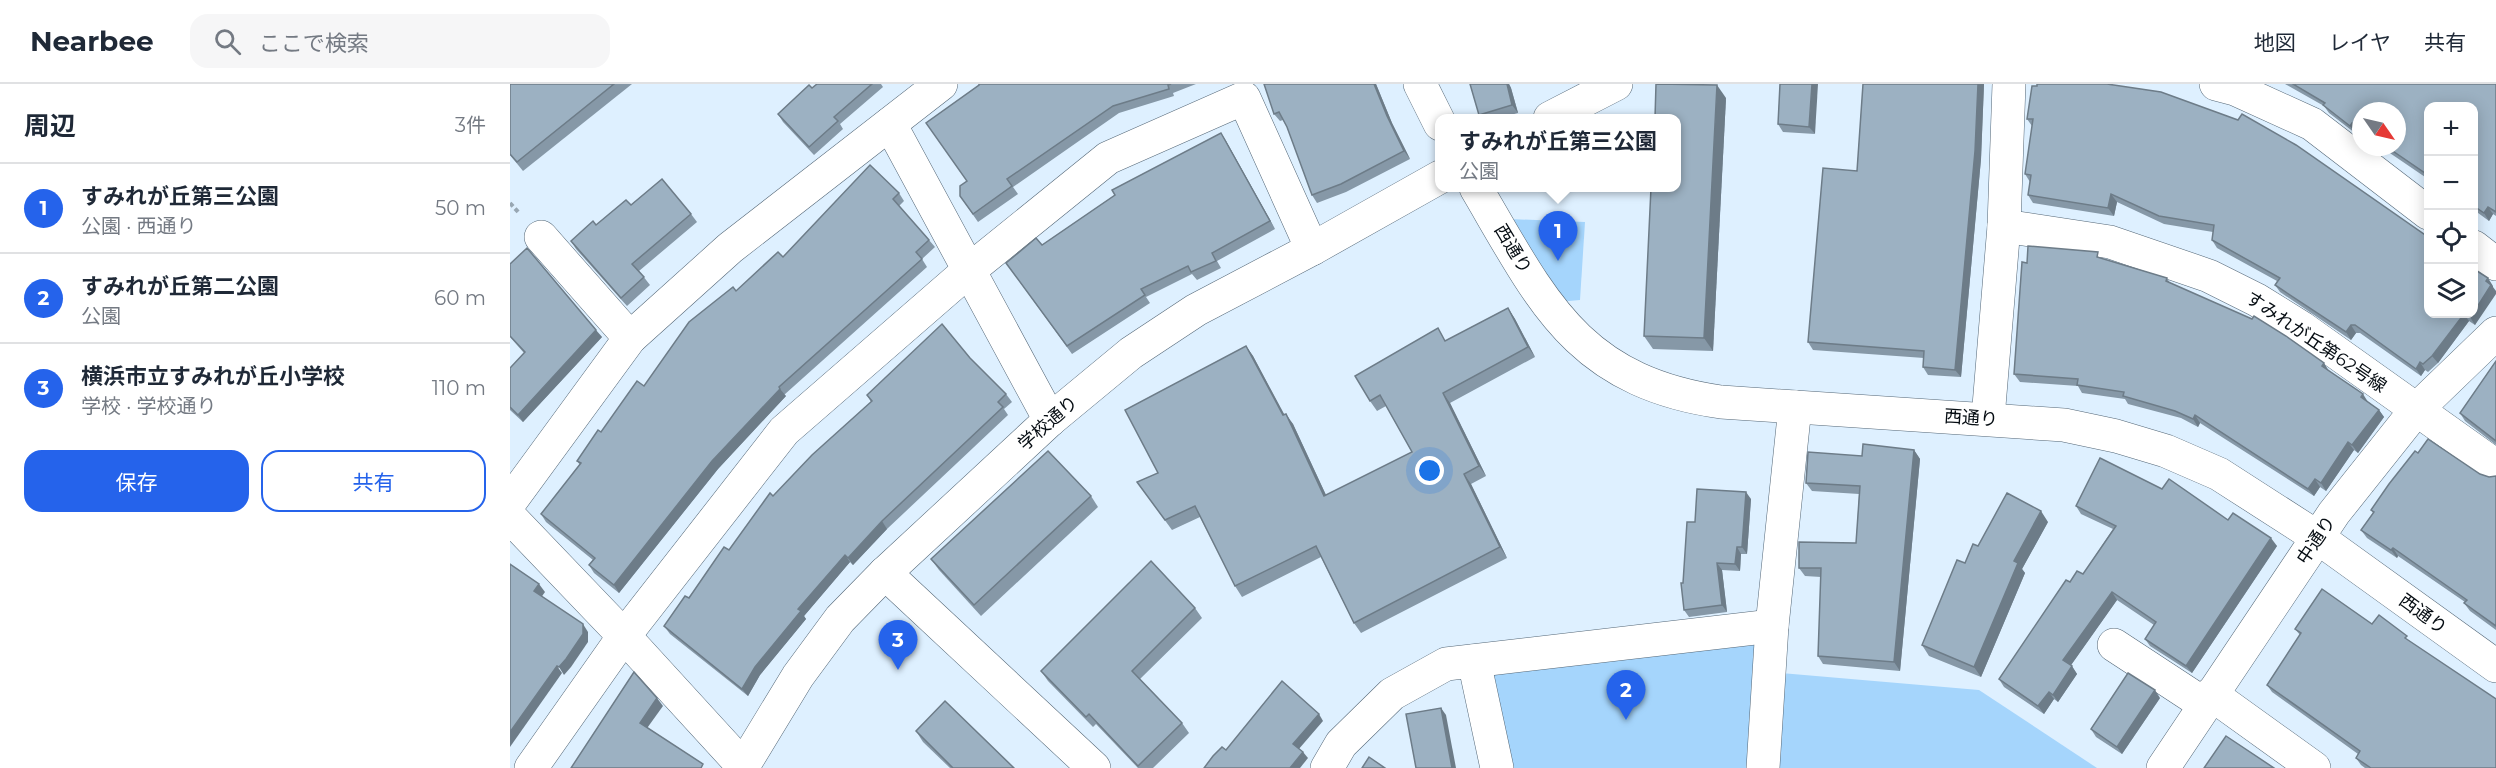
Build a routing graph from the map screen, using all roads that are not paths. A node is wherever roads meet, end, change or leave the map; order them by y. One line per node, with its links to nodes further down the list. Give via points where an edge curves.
1 (941, 84): 8 (street)
2 (1420, 84): 6 (street)
3 (1616, 84): 7 (street)
4 (2009, 84): 12 (street)
5 (2217, 84): 11 (street, via 2312,124)
6 (1435, 114)
7 (1558, 114)
8 (890, 124): 17 (street); 19 (street, via 730,248)
9 (1435, 180): 14 (street, 学校通り)
10 (1478, 192): 20 (street, 西通り, via 1554,315 1593,354 1642,381 1694,398)
11 (2424, 210)
12 (2004, 226): 21 (street, すみれが丘第62号線, via 2110,243 2209,276 2302,328); 22 (street)
13 (541, 237): 19 (street)
14 (1312, 249): 17 (street, via 1244,98 1108,158); 23 (street, 学校通り, via 1196,310 1131,353)
15 (2478, 250): 16 (street)
16 (2496, 264)
17 (967, 272): 23 (street); 30 (street, via 784,431)
18 (2496, 333): 21 (street, 中通り)
19 (630, 338): 25 (street)
20 (1795, 407): 22 (street, 西通り); 29 (street)
21 (2416, 410): 24 (street, すみれが丘第62号線); 27 (street, 中通り)
22 (1988, 418): 27 (street, 西通り, via 2064,425 2166,451 2218,474)
23 (1050, 420): 28 (street, 学校通り)
24 (2496, 466)
25 (510, 502)
26 (510, 517): 30 (street)
27 (2318, 537): 33 (street, 西通り); 34 (street, 中通り)
28 (885, 573): 35 (street, 学校通り, via 840,619 798,676); 37 (street)
29 (1772, 626): 32 (street); 40 (street)
30 (624, 636): 35 (street); 36 (street)
31 (2114, 645): 34 (street)
32 (1474, 660): 38 (street, via 1446,664 1392,694 1341,744); 39 (street)
33 (2496, 666)
34 (2208, 699): 41 (street, 中通り); 42 (street)
35 (743, 767)
36 (531, 768)
37 (1094, 768)
38 (1327, 768)
39 (1497, 768)
40 (1763, 768)
41 (2163, 768)
42 (2314, 768)

